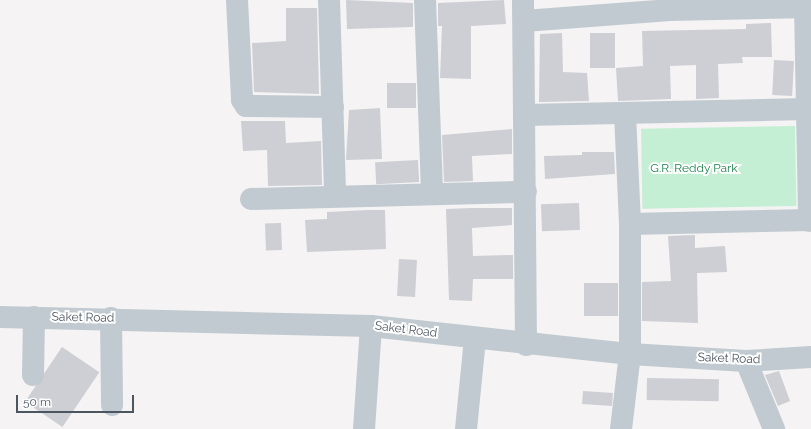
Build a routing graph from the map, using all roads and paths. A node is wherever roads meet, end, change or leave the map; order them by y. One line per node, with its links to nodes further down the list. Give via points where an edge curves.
1 (237, 0): 8 (street, via 242,100 246,106)
2 (329, 0): 8 (street)
3 (425, 0): 12 (street)
4 (670, 5): 5 (street); 6 (street)
5 (615, 7): 7 (street)
6 (808, 7): 9 (street)
7 (524, 10): 10 (street)
8 (333, 107): 14 (street)
9 (807, 109): 11 (street); 16 (street)
10 (524, 115): 11 (street); 13 (street)
11 (625, 115): 17 (street)
12 (432, 192): 13 (street); 14 (street)
13 (526, 192): 23 (street)
14 (334, 196): 15 (street)
15 (251, 199)
16 (810, 220): 17 (street)
17 (630, 224): 24 (street)
18 (0, 317): 19 (street, Saket Road)
19 (34, 317): 20 (street, Saket Road); 27 (street)
20 (111, 318): 21 (street, Saket Road); 28 (street)
21 (371, 326): 22 (street, Saket Road); 29 (street)
22 (475, 339): 23 (street, Saket Road); 30 (street)
23 (526, 345): 24 (street, Saket Road)
24 (630, 354): 26 (street, Saket Road); 31 (street)
25 (811, 356): 26 (street, Saket Road)
26 (746, 362): 32 (street)
27 (33, 375)
28 (112, 405)
29 (364, 429)
30 (466, 429)
31 (621, 429)
32 (774, 429)

